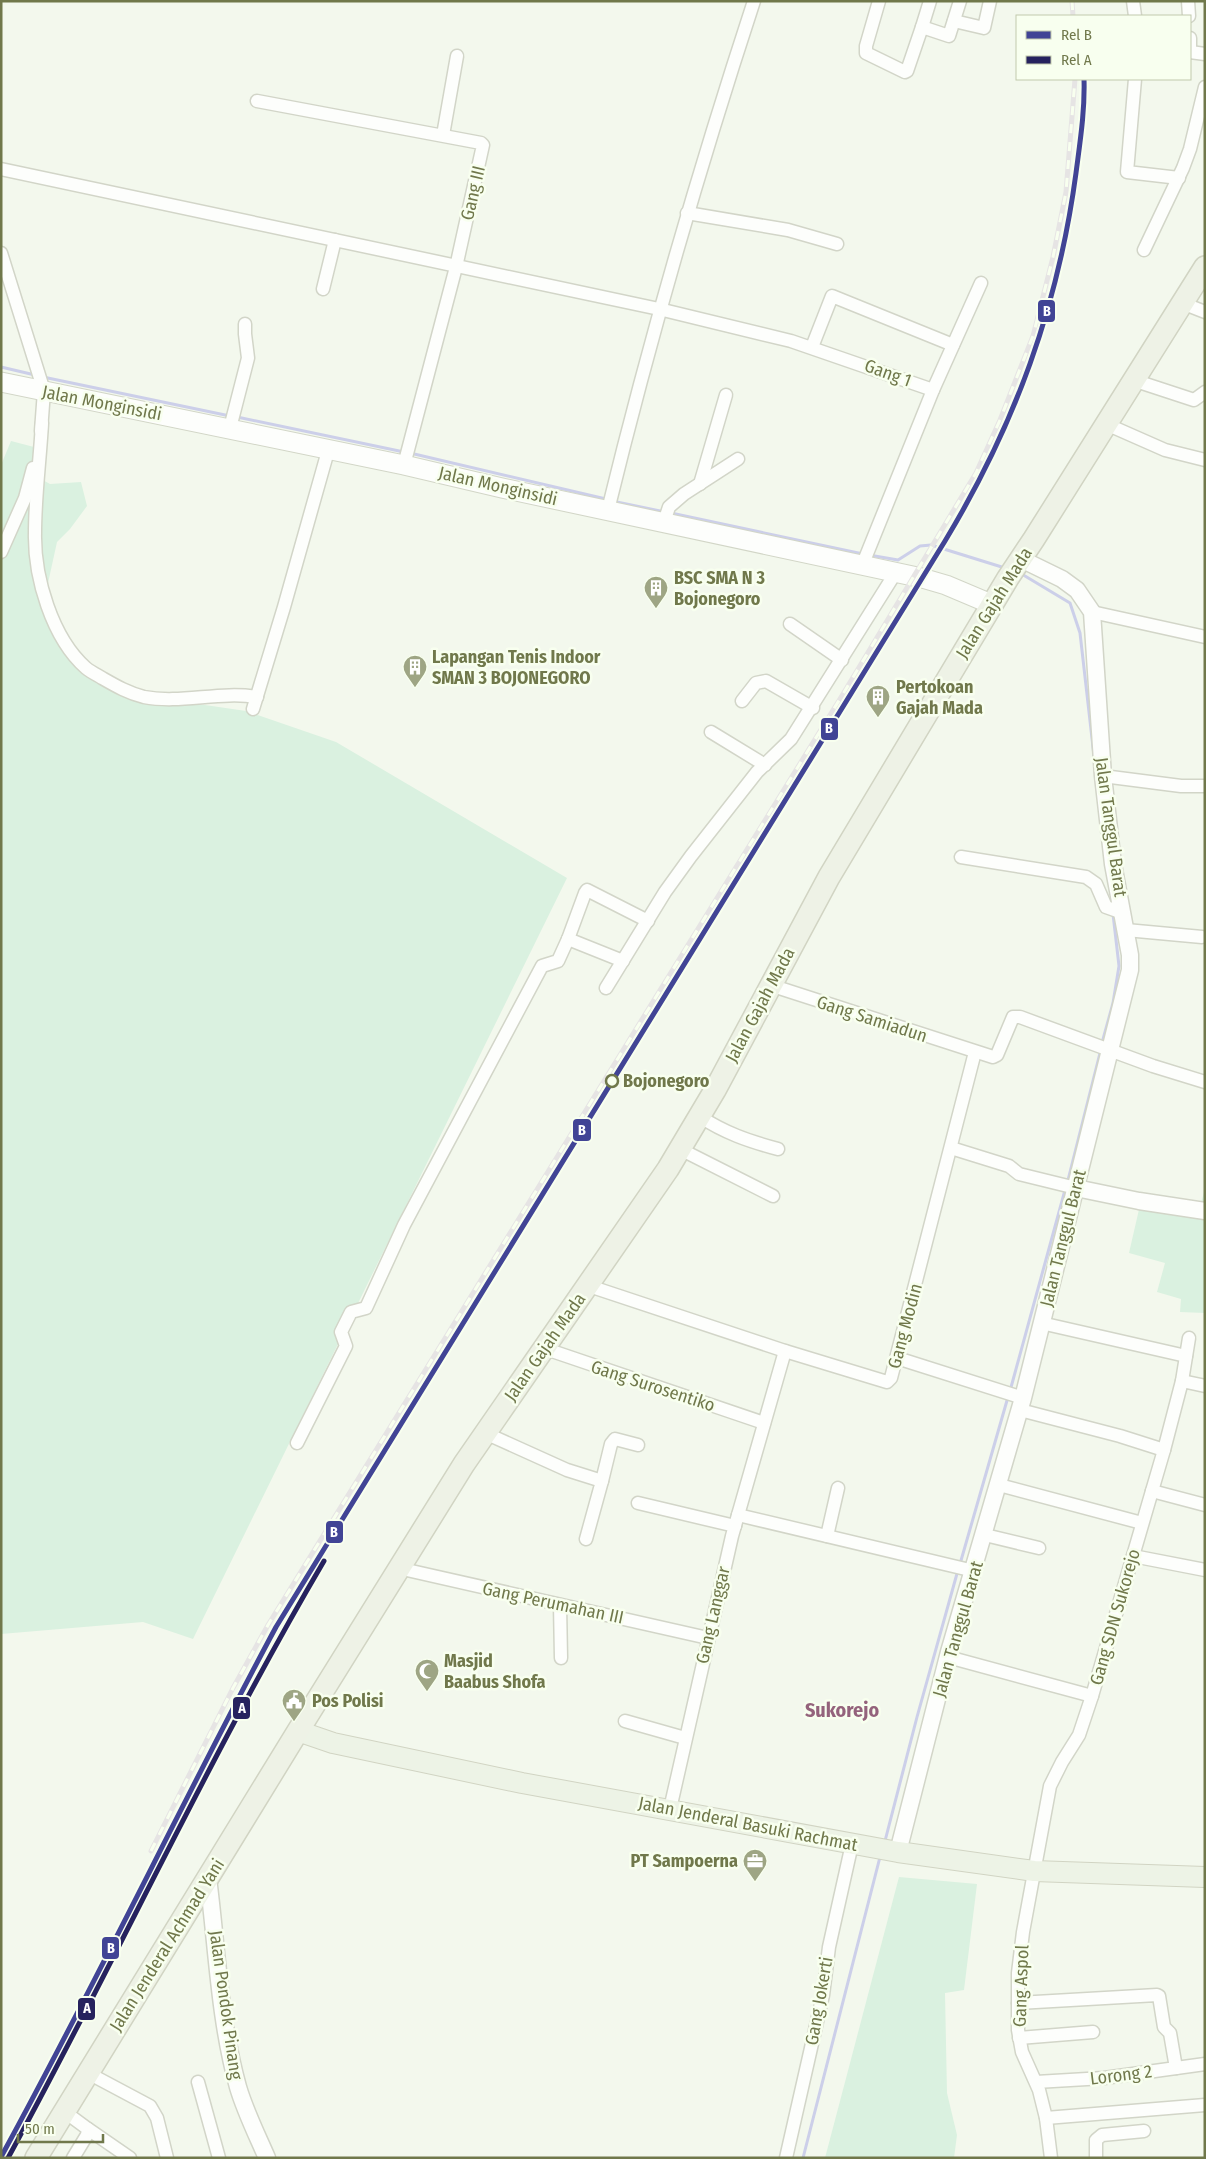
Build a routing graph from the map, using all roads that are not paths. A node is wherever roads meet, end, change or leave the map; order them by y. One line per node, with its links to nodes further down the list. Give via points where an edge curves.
1 (754, 1): 21 (street)
2 (879, 1): 11 (street, via 865,49 868,56 906,72)
3 (930, 1): 11 (street)
4 (990, 1): 10 (street, via 984,28)
5 (1133, 1): 8 (street)
6 (1188, 1): 9 (street)
7 (957, 2): 10 (street)
8 (1134, 15)
9 (1189, 15)
10 (954, 21): 11 (street, via 948,36)
11 (922, 28)
12 (1191, 52): 13 (street)
13 (1205, 54)
14 (457, 56): 18 (street)
15 (1136, 80): 20 (street, via 1126,172)
16 (1205, 87): 20 (street, via 1190,149)
17 (257, 101): 18 (street, Gang III)
18 (443, 135): 26 (street, Gang III, via 481,142 484,148)
19 (1, 169): 22 (street, Gang 1)
20 (1179, 178): 24 (street)
21 (687, 213): 23 (street, via 788,230); 31 (street)
22 (335, 240): 26 (street, Gang 1); 29 (street)
23 (837, 244)
24 (1144, 250)
25 (1, 253): 38 (street)
26 (456, 266): 31 (street, Gang 1); 46 (street, Gang III)
27 (1205, 267): 30 (highway, Jalan Gajah Mada)
28 (981, 282): 34 (street)
29 (323, 288)
30 (1182, 303): 32 (street); 36 (highway, Jalan Gajah Mada)
31 (659, 309): 35 (street, Gang 1); 50 (street)
32 (1205, 312)
33 (245, 324): 42 (street, via 248,358)
34 (953, 345): 35 (street, via 831,296); 39 (street)
35 (812, 347): 39 (street, Gang 1)
36 (1133, 380): 40 (street, via 1194,400); 44 (highway, Jalan Gajah Mada)
37 (1, 382): 38 (main road, Jalan Monginsidi)
38 (43, 387): 42 (main road, Jalan Monginsidi); 43 (street)
39 (933, 390): 53 (street, Gang 1)
40 (1205, 392)
41 (726, 395): 49 (street)
42 (232, 421): 45 (main road, Jalan Monginsidi)
43 (42, 423): 45 (street, via 34,534 45,598 55,626 86,668 125,692 144,697 183,699 232,695 255,703); 52 (street, via 25,498)
44 (1106, 424): 48 (street, via 1165,450); 54 (highway, Jalan Gajah Mada)
45 (328, 451): 46 (main road, Jalan Monginsidi)
46 (406, 458): 50 (main road, Jalan Monginsidi)
47 (738, 459): 49 (street)
48 (1205, 460)
49 (700, 484): 51 (street)
50 (610, 504): 51 (main road, Jalan Monginsidi)
51 (666, 515): 53 (main road, Jalan Monginsidi)
52 (1, 552)
53 (865, 559): 55 (main road, Jalan Monginsidi)
54 (1015, 566): 56 (highway, Jalan Gajah Mada); 57 (street, via 1062,578 1077,590)
55 (896, 572): 56 (main road, Jalan Monginsidi, via 946,585); 60 (street)
56 (992, 604): 74 (highway, Jalan Gajah Mada, via 829,877)
57 (1092, 612): 59 (street); 65 (street, Jalan Tanggul Barat)
58 (790, 624): 60 (street)
59 (1205, 637)
60 (842, 660): 62 (street)
61 (742, 701): 62 (street, via 756,683 766,681)
62 (813, 708): 64 (street, via 791,739)
63 (711, 732): 64 (street)
64 (765, 765): 69 (street, via 691,856)
65 (1103, 776): 66 (street); 68 (street, Jalan Tanggul Barat)
66 (1205, 786)
67 (962, 857): 68 (street, via 1086,877 1096,884)
68 (1116, 910): 70 (street, Jalan Tanggul Barat)
69 (648, 921): 72 (street, via 587,890); 73 (street)
70 (1126, 930): 71 (street); 76 (street, Jalan Tanggul Barat, via 1130,970)
71 (1202, 937)
72 (568, 939): 73 (street); 98 (street, via 558,961 542,966 404,1225 366,1308 351,1312 342,1331 346,1346)
73 (623, 961): 75 (street)
74 (770, 985): 77 (street, Gang Samiadun); 79 (highway, Jalan Gajah Mada)
75 (606, 988)
76 (1106, 1048): 77 (street, Gang Samiadun, via 1016,1016 1012,1017 997,1055 993,1057); 78 (street); 83 (street, Jalan Tanggul Barat)
77 (975, 1052): 80 (street, Gang Modin)
78 (1205, 1082)
79 (699, 1116): 81 (highway, Jalan Gajah Mada); 82 (street, via 744,1140)
80 (951, 1148): 83 (street, via 1009,1166 1019,1174); 92 (street, Gang Modin)
81 (680, 1149): 84 (street); 86 (highway, Jalan Gajah Mada)
82 (778, 1149)
83 (1076, 1188): 85 (street); 87 (street, Jalan Tanggul Barat)
84 (773, 1196)
85 (1205, 1211)
86 (589, 1286): 89 (highway, Jalan Gajah Mada); 90 (street, Gang Modin)
87 (1042, 1322): 91 (street); 95 (street, Jalan Tanggul Barat)
88 (1188, 1338): 91 (street, Gang SDN Sukorejo)
89 (543, 1348): 96 (street, Gang Surosentiko); 97 (highway, Jalan Gajah Mada)
90 (784, 1351): 92 (street, Gang Modin, via 884,1381 891,1378); 96 (street, Gang Langgar)
91 (1186, 1356): 93 (street, Gang SDN Sukorejo)
92 (896, 1358): 95 (street, via 1002,1391)
93 (1182, 1381): 94 (street); 100 (street, Gang SDN Sukorejo)
94 (1205, 1386)
95 (1020, 1401): 100 (street); 102 (street, Jalan Tanggul Barat)
96 (764, 1423): 107 (street, Gang Langgar)
97 (485, 1433): 101 (street, via 567,1470); 114 (highway, Jalan Gajah Mada)
98 (297, 1443)
99 (638, 1445): 101 (street, via 615,1439)
100 (1164, 1450): 104 (street, Gang SDN Sukorejo)
101 (602, 1481): 111 (street)
102 (999, 1485): 108 (street); 109 (street, Jalan Tanggul Barat)
103 (838, 1488): 110 (street)
104 (1152, 1491): 106 (street); 108 (street, Gang SDN Sukorejo)
105 (638, 1503): 107 (street)
106 (1205, 1505)
107 (736, 1521): 110 (street); 118 (street, Gang Langgar)
108 (1142, 1522): 113 (street, Gang SDN Sukorejo)
109 (984, 1535): 112 (street); 115 (street, Jalan Tanggul Barat)
110 (827, 1536): 115 (street)
111 (586, 1540)
112 (1039, 1548)
113 (1133, 1556): 116 (street); 121 (street, Gang SDN Sukorejo)
114 (398, 1568): 117 (street, Gang Perumahan III); 123 (highway, Jalan Gajah Mada)
115 (967, 1569): 119 (street, Jalan Tanggul Barat)
116 (1205, 1570)
117 (560, 1605): 118 (street, Gang Perumahan III); 120 (street)
118 (708, 1638): 124 (street, Gang Langgar)
119 (948, 1657): 121 (street); 127 (street, Jalan Tanggul Barat)
120 (561, 1658)
121 (1092, 1696): 128 (street, Gang SDN Sukorejo, via 1078,1735 1050,1786)
122 (625, 1721): 124 (street)
123 (298, 1731): 125 (main road, Jalan Jenderal Basuki Rachmat, via 334,1743 522,1783); 130 (highway, Jalan Jenderal Achmad Yani)
124 (685, 1738): 125 (street, Gang Langgar)
125 (670, 1809): 126 (main road, Jalan Jenderal Basuki Rachmat)
126 (860, 1845): 127 (main road, Jalan Jenderal Basuki Rachmat); 150 (street, Gang Jokerti, via 829,1947 815,2030)
127 (897, 1852): 128 (main road, Jalan Jenderal Basuki Rachmat)
128 (1034, 1871): 129 (main road, Jalan Jenderal Basuki Rachmat); 131 (street, Gang Aspol, via 1018,1973)
129 (1205, 1877)
130 (208, 1878): 136 (highway, Jalan Jenderal Achmad Yani); 149 (street, Jalan Pondok Pinang, via 218,1972 238,2087)
131 (1018, 2003): 133 (street, Gang Aspol); 135 (street, via 1157,1995 1164,2027 1170,2033)
132 (1093, 2032): 133 (street)
133 (1019, 2038): 138 (street, Gang Aspol)
134 (1205, 2064): 135 (street, Lorong 2)
135 (1176, 2068): 138 (street, Lorong 2, via 1104,2078)
136 (88, 2073): 140 (highway, Jalan Jenderal Achmad Yani); 147 (street, via 150,2106 158,2118)
137 (198, 2082): 148 (street)
138 (1036, 2082): 141 (street, Gang Aspol)
139 (1205, 2104): 141 (street)
140 (65, 2112): 142 (street); 144 (highway, Jalan Jenderal Achmad Yani)
141 (1046, 2118): 151 (street, Gang Aspol)
142 (88, 2129): 145 (street, via 88,2135); 146 (street)
143 (1144, 2131): 152 (street, via 1102,2135 1096,2140)
144 (36, 2158)
145 (73, 2158)
146 (130, 2158)
147 (167, 2158)
148 (219, 2158)
149 (267, 2158)
150 (786, 2158)
151 (1051, 2158)
152 (1096, 2158)

